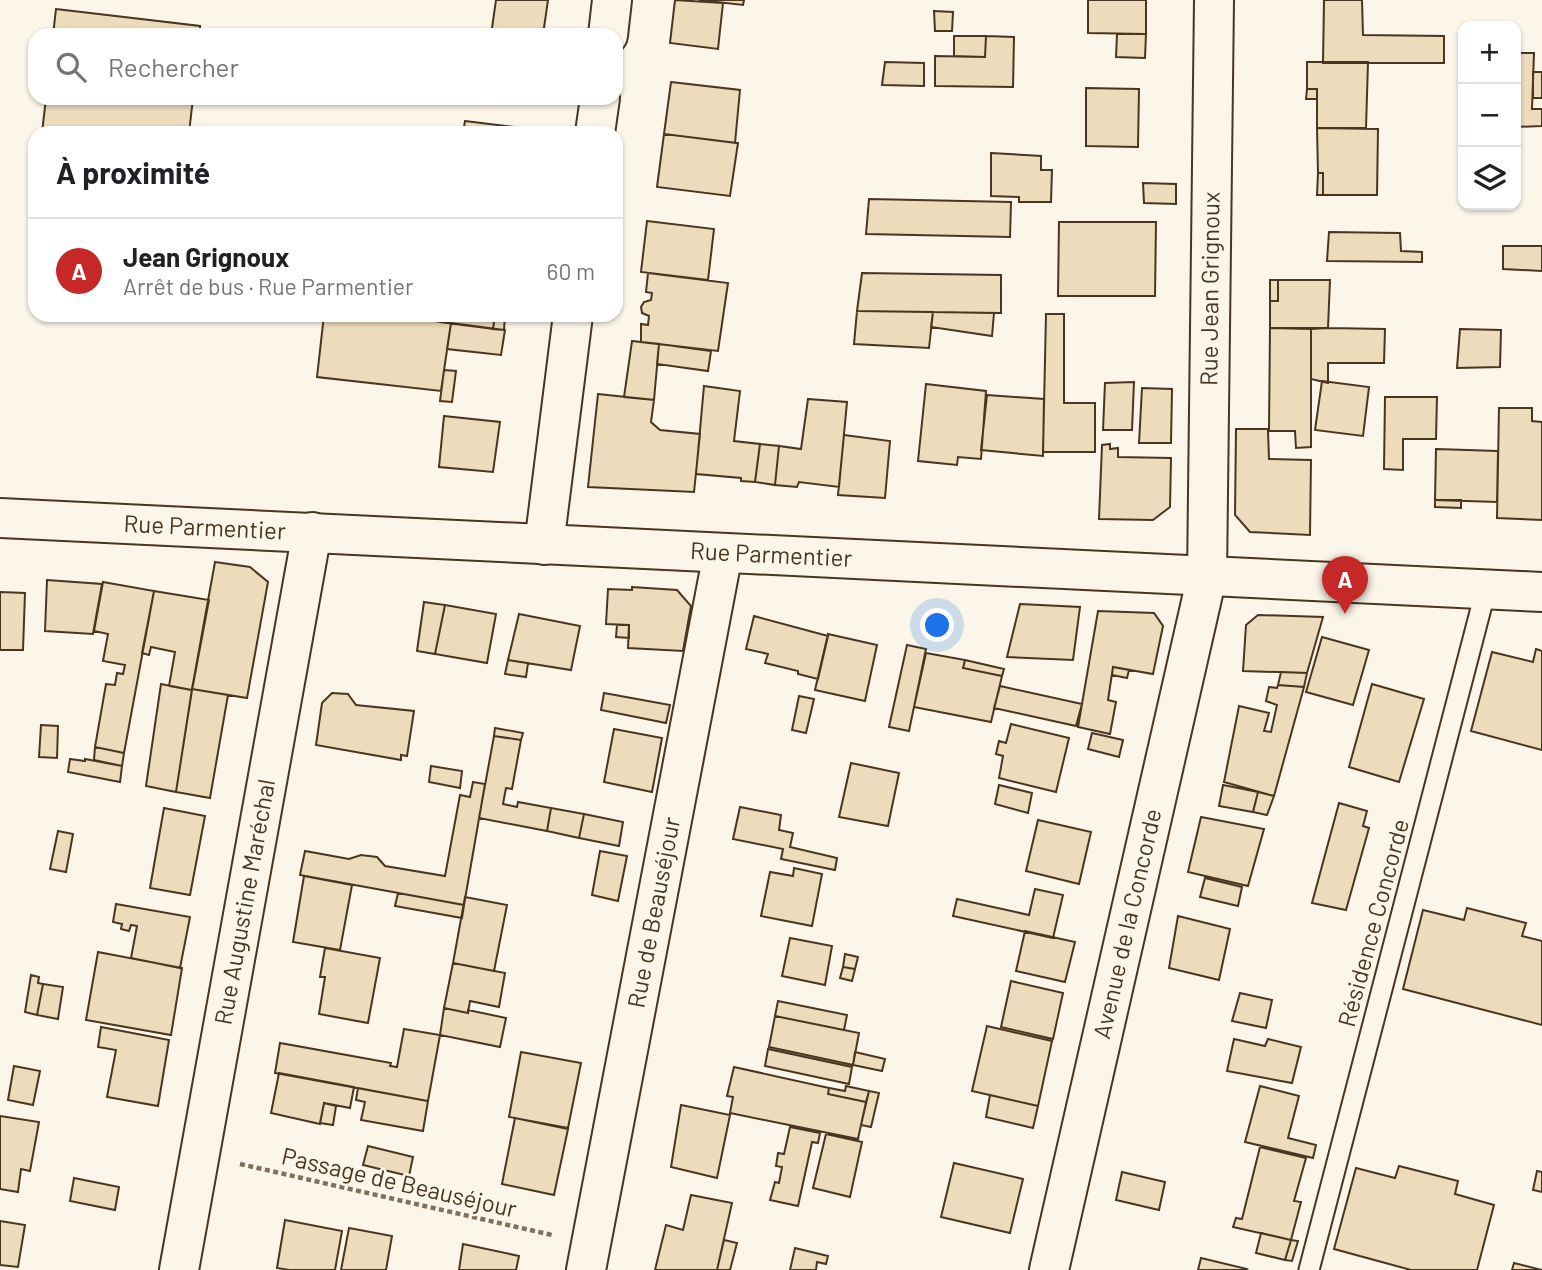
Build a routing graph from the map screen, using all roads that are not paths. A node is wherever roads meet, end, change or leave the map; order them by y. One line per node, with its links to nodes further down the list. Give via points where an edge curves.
1 (612, 0): 3 (street)
2 (1214, 0): 11 (street, Rue Jean Grignoux)
3 (609, 28)
4 (599, 105): 5 (street)
5 (596, 126)
6 (572, 322): 9 (street)
7 (0, 518): 8 (street, Rue Parmentier)
8 (312, 532): 9 (street, Rue Parmentier); 15 (street, Rue Augustine Maréchal)
9 (544, 545): 10 (street, Rue Parmentier)
10 (723, 554): 11 (street, Rue Parmentier); 14 (street, Rue de Beauséjour)
11 (1207, 576): 12 (street, Rue Parmentier); 16 (street, Avenue de la Concorde)
12 (1486, 589): 13 (street, Rue Parmentier); 17 (lane, Résidence Concorde)
13 (1542, 592)
14 (588, 1257)
15 (179, 1270)
16 (1049, 1270)
17 (1308, 1270)

